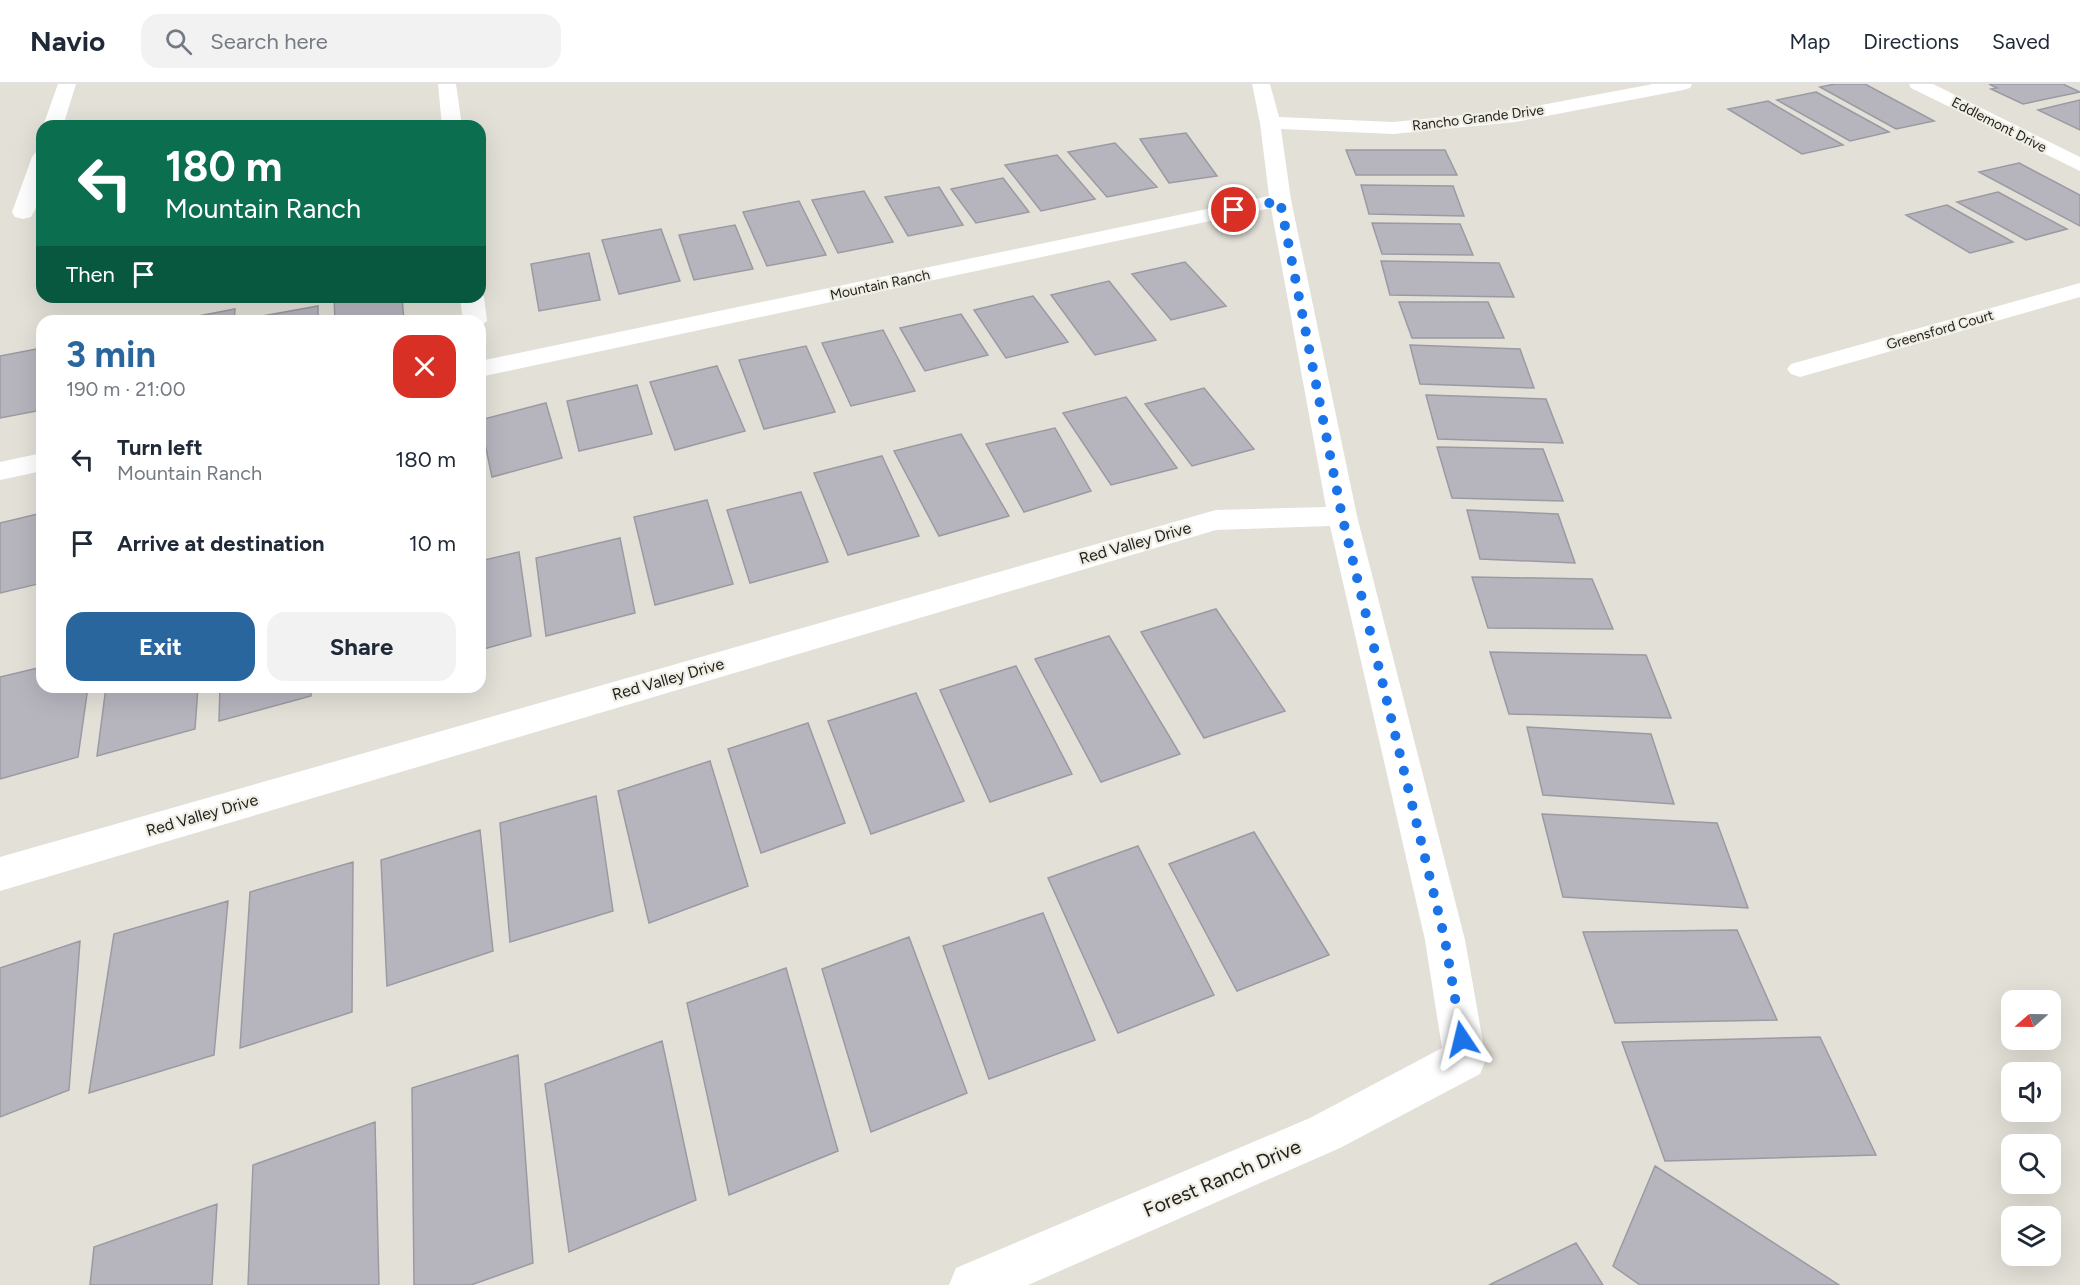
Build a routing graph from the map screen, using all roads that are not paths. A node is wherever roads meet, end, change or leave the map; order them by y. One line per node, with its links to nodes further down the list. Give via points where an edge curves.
1 (67, 84): 6 (street)
2 (447, 84): 7 (street)
3 (1261, 84): 8 (street)
4 (1683, 84): 8 (street, Rancho Grande Drive, via 1515,116 1393,128)
5 (1918, 84): 9 (street, Eddlemont Drive)
6 (54, 120)
7 (451, 120)
8 (1270, 123): 11 (street)
9 (2080, 165)
10 (36, 174): 12 (street)
11 (1280, 201): 14 (street, Mountain Ranch); 18 (street)
12 (23, 212)
13 (2080, 290): 15 (street, Greensford Court)
14 (486, 367)
15 (1800, 369)
16 (36, 463): 17 (street)
17 (0, 471)
18 (1342, 516): 19 (street, Red Valley Drive, via 1216,520); 20 (street, Forest Ranch Drive, via 1445,940 1465,1059 1325,1133)
19 (0, 874)
20 (973, 1285)

